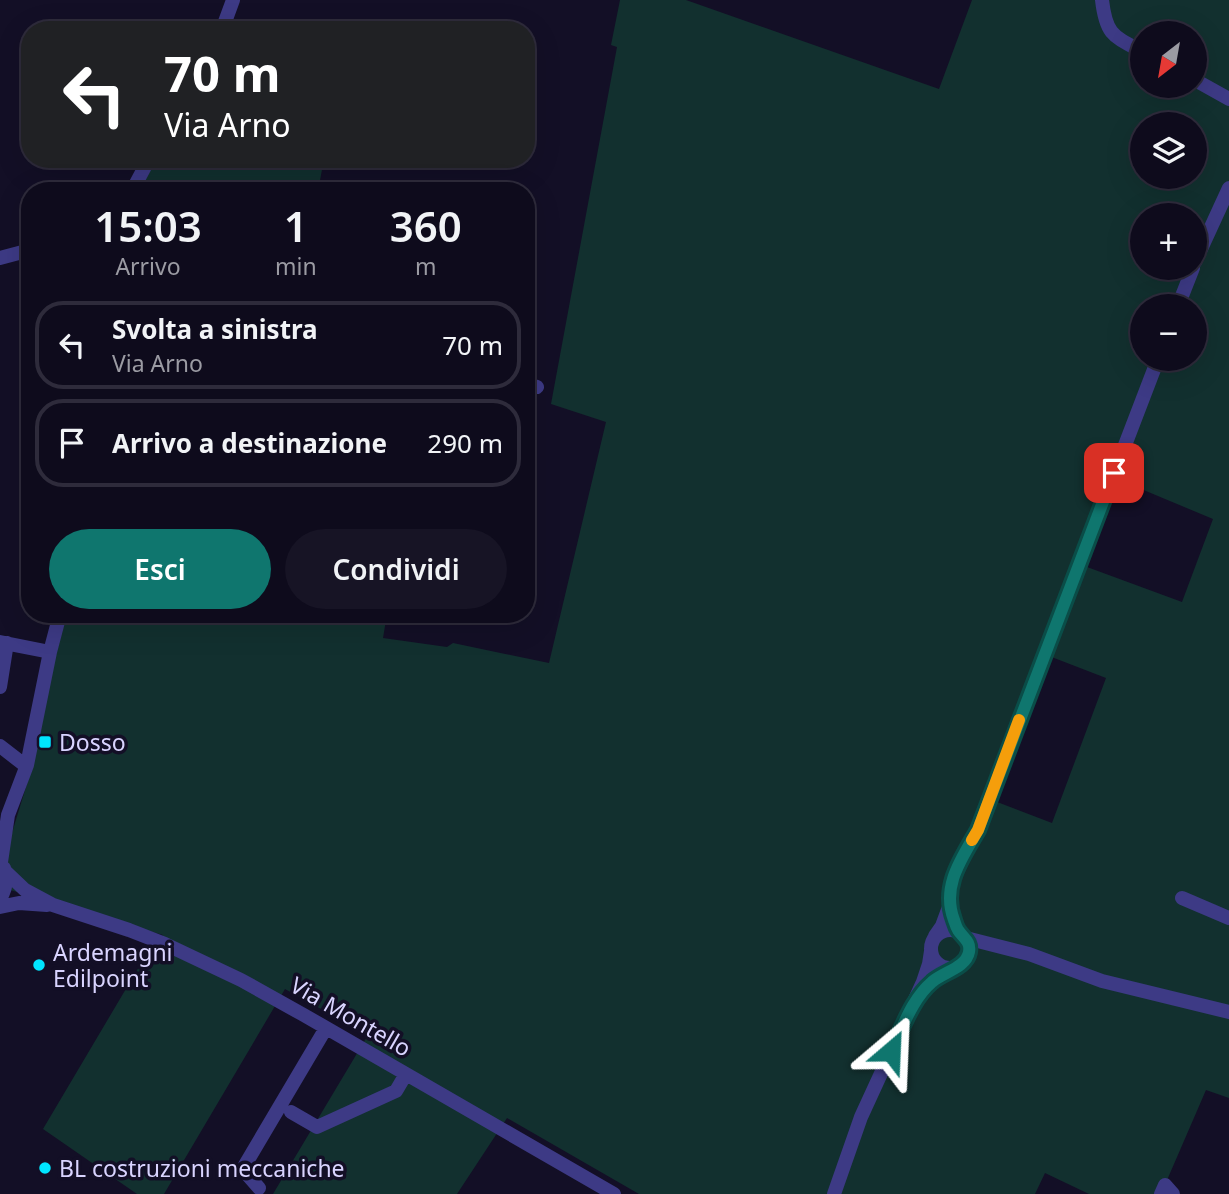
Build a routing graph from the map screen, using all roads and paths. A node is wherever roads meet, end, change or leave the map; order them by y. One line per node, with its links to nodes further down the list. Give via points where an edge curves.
1 (233, 0): 3 (street)
2 (1102, 0): 4 (street, via 1111,33)
3 (225, 21)
4 (1130, 44)
5 (1208, 87): 6 (street)
6 (1229, 99)
7 (1229, 188): 8 (street)
8 (1207, 236)
9 (21, 252): 10 (street)
10 (0, 258)
11 (1153, 371): 24 (street, via 978,830 951,883)
12 (58, 623): 14 (street)
13 (4, 643): 14 (street); 15 (street)
14 (50, 652): 17 (street)
15 (0, 687)
16 (0, 746): 17 (street)
17 (27, 765): 18 (street)
18 (4, 820): 19 (street)
19 (2, 864): 21 (street, via 7,881); 22 (street, Via Montello, via 25,890)
20 (1182, 898): 25 (street)
21 (0, 900)
22 (53, 905): 23 (street, Via Montello); 33 (street, Via Montello, via 165,944)
23 (0, 906)
24 (949, 907): 26 (street); 27 (street)
25 (1229, 918)
26 (962, 935): 27 (street, via 952,929); 29 (street); 30 (street, via 970,950)
27 (935, 936): 28 (street)
28 (931, 951): 30 (street, via 943,967); 31 (street)
29 (1029, 954): 30 (street, via 987,952); 32 (street, via 1102,981)
30 (960, 964): 31 (street, via 938,976)
31 (915, 1002): 37 (street, via 861,1117)
32 (1229, 1012)
33 (326, 1028): 34 (street, Via Montello); 36 (street, via 244,1165)
34 (406, 1074): 35 (street, via 396,1091 317,1127); 38 (street, Via Montello)
35 (291, 1112)
36 (259, 1188)
37 (834, 1192)
38 (614, 1194)

